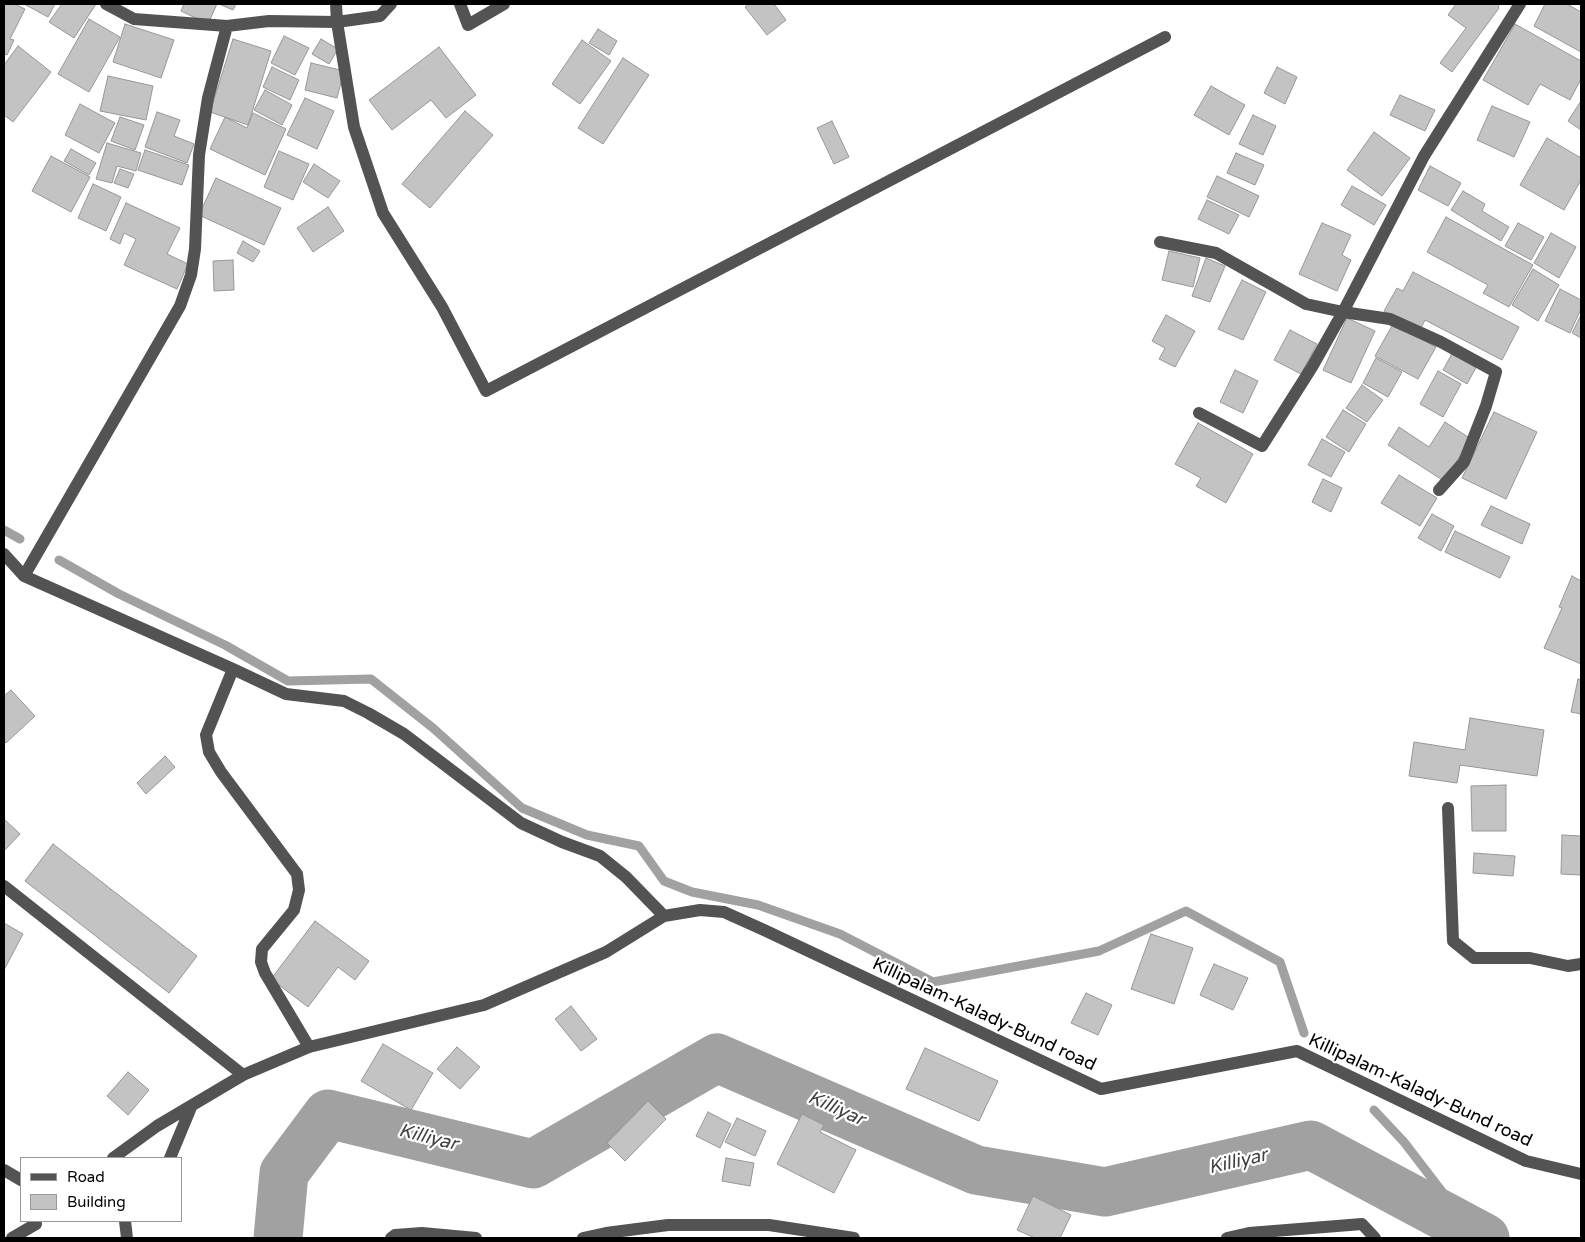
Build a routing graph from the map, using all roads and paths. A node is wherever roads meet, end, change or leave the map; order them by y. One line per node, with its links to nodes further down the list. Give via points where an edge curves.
1 (106, 4): 8 (street, via 134,19)
2 (336, 4): 7 (street)
3 (391, 4): 7 (street, via 380,16)
4 (460, 4): 5 (street, via 468,26)
5 (504, 4)
6 (1520, 4): 11 (street, via 1424,156)
7 (337, 22): 8 (street, via 269,21); 9 (street, via 354,127 383,214 442,307 486,391)
8 (227, 26): 15 (street, via 208,98 198,155 195,249 191,275 180,306)
9 (1165, 37)
10 (1160, 242): 11 (street, via 1216,253 1306,304)
11 (1343, 312): 12 (street, via 1262,446); 13 (street, via 1390,319 1496,372 1464,462)
12 (1200, 413)
13 (1439, 490)
14 (4, 554): 15 (street)
15 (24, 576): 16 (street)
16 (233, 669): 19 (street, via 286,694 344,701 368,713 404,734 521,823 600,856); 21 (street, via 206,735 209,752 297,874 299,890 294,910 262,949 261,962)
17 (1448, 808): 20 (street, via 1453,940 1474,958 1530,958 1568,966)
18 (4, 886): 22 (street)
19 (664, 916): 21 (street, Killipalam-Kalady-Bund road, via 606,952 484,1005); 27 (street, Killipalam-Kalady-Bund road, via 700,910 724,912 1101,1089 1297,1052 1526,1161)
20 (1581, 964)
21 (309, 1047): 22 (street, Killipalam-Kalady-Bund road)
22 (243, 1075): 23 (street, Killipalam-Kalady-Bund road)
23 (192, 1105): 24 (street, Killipalam-Kalady-Bund road); 25 (street)
24 (114, 1157)
25 (170, 1157)
26 (4, 1170): 28 (street)
27 (1581, 1174)
28 (20, 1179)
29 (37, 1222): 31 (street); 32 (street)
30 (125, 1222): 33 (street)
31 (12, 1238)
32 (34, 1238)
33 (127, 1238)
34 (391, 1238): 35 (street, via 422,1234)
35 (476, 1238)
36 (583, 1238): 37 (street, via 668,1225 769,1225)
37 (854, 1238)
38 (1227, 1238): 39 (street, via 1249,1233 1362,1224)
39 (1375, 1238)

